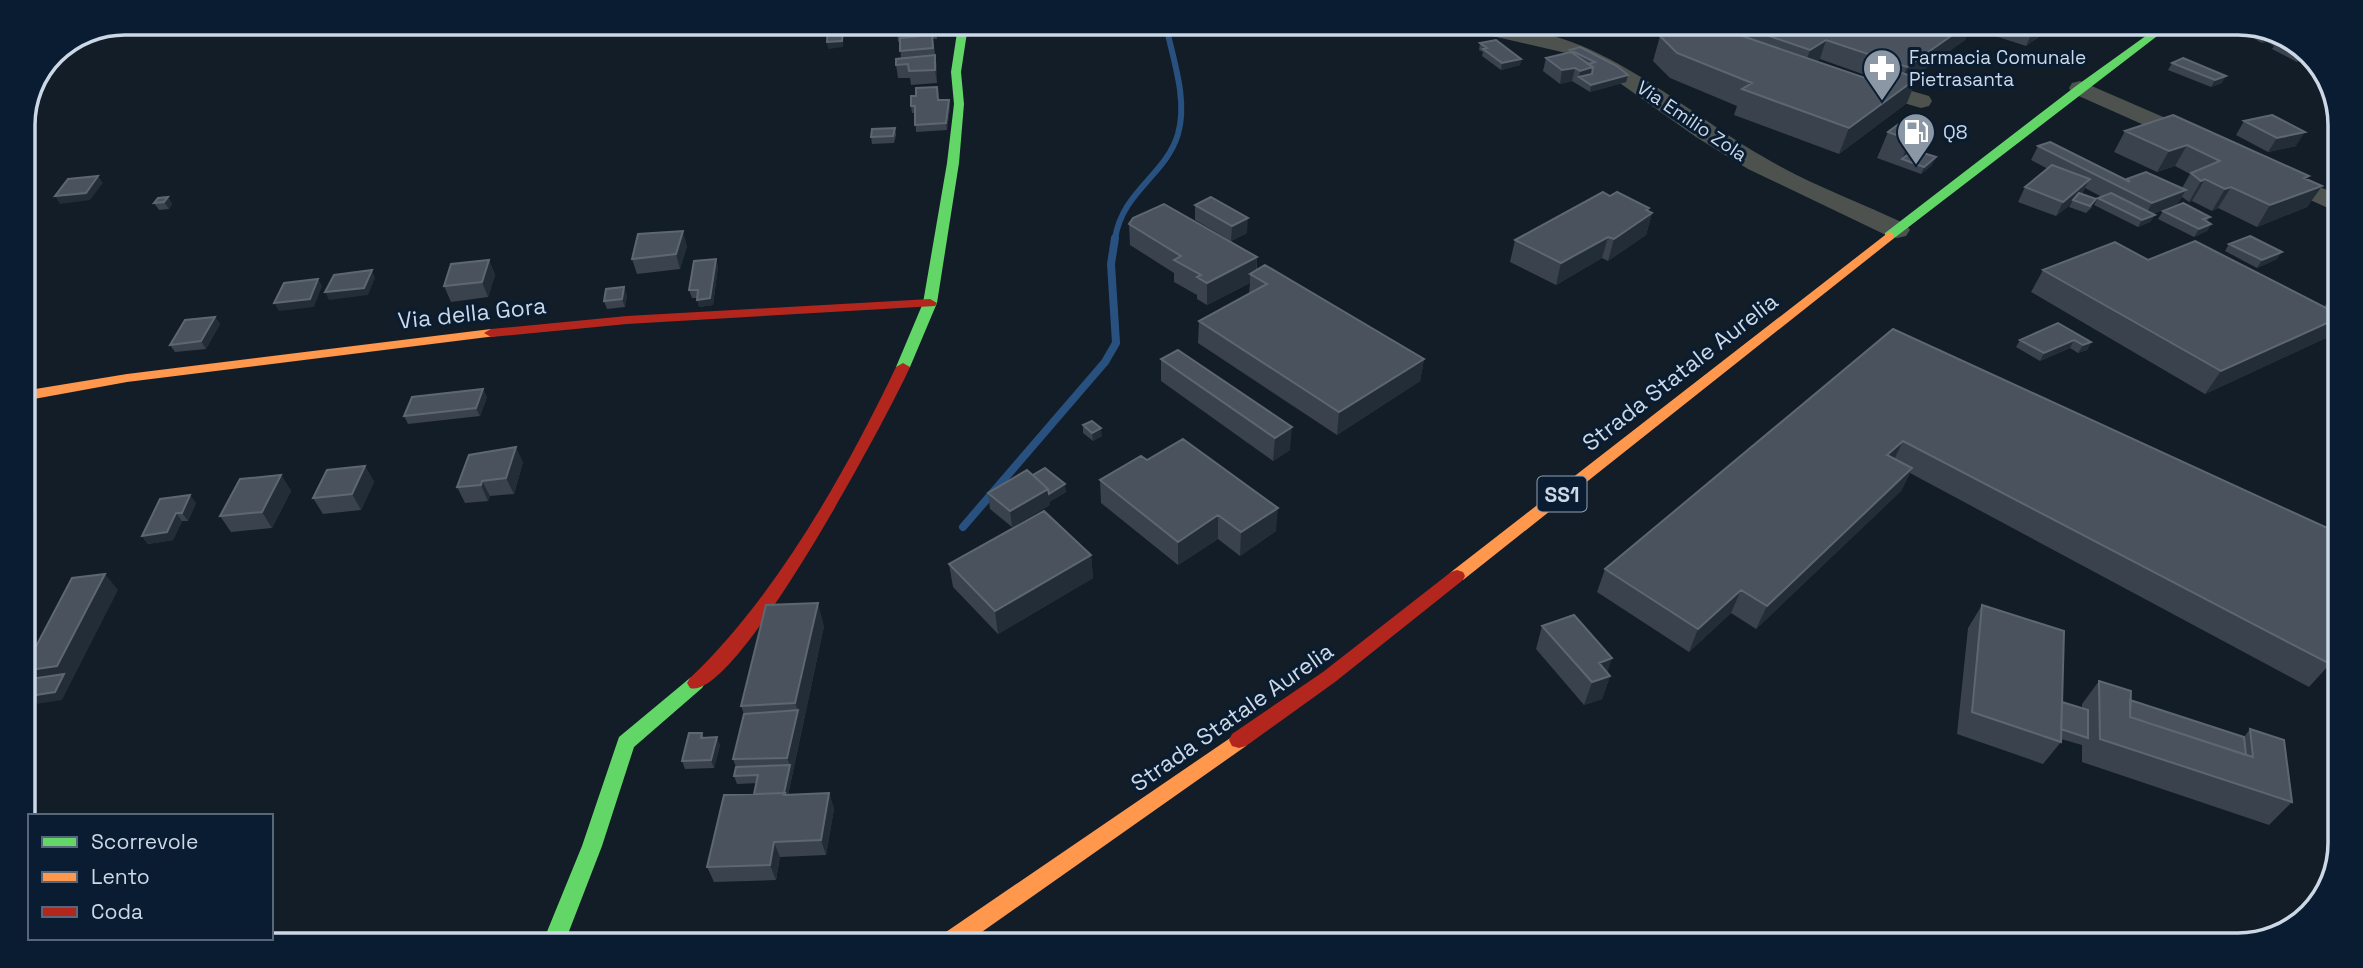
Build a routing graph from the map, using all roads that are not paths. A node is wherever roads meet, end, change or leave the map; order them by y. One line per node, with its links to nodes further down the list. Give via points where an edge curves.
1 (962, 35): 11 (street, via 953,163)
2 (1517, 35): 10 (street, Via Emilio Zola, via 1573,48 1615,69 1757,164)
3 (2153, 35): 5 (street, Strada Statale Aurelia / SS1)
4 (1851, 83): 6 (street)
5 (2080, 88): 7 (street); 10 (street, Strada Statale Aurelia / SS1)
6 (1921, 101)
7 (2215, 148)
8 (2252, 165): 9 (street)
9 (2328, 200)
10 (1898, 230): 14 (street, Strada Statale Aurelia / SS1, via 1329,677)
11 (930, 303): 12 (street, Via della Gora, via 509,331 127,378); 13 (street, via 882,415 789,571 706,673 626,743)
12 (35, 394)
13 (557, 933)
14 (962, 933)

